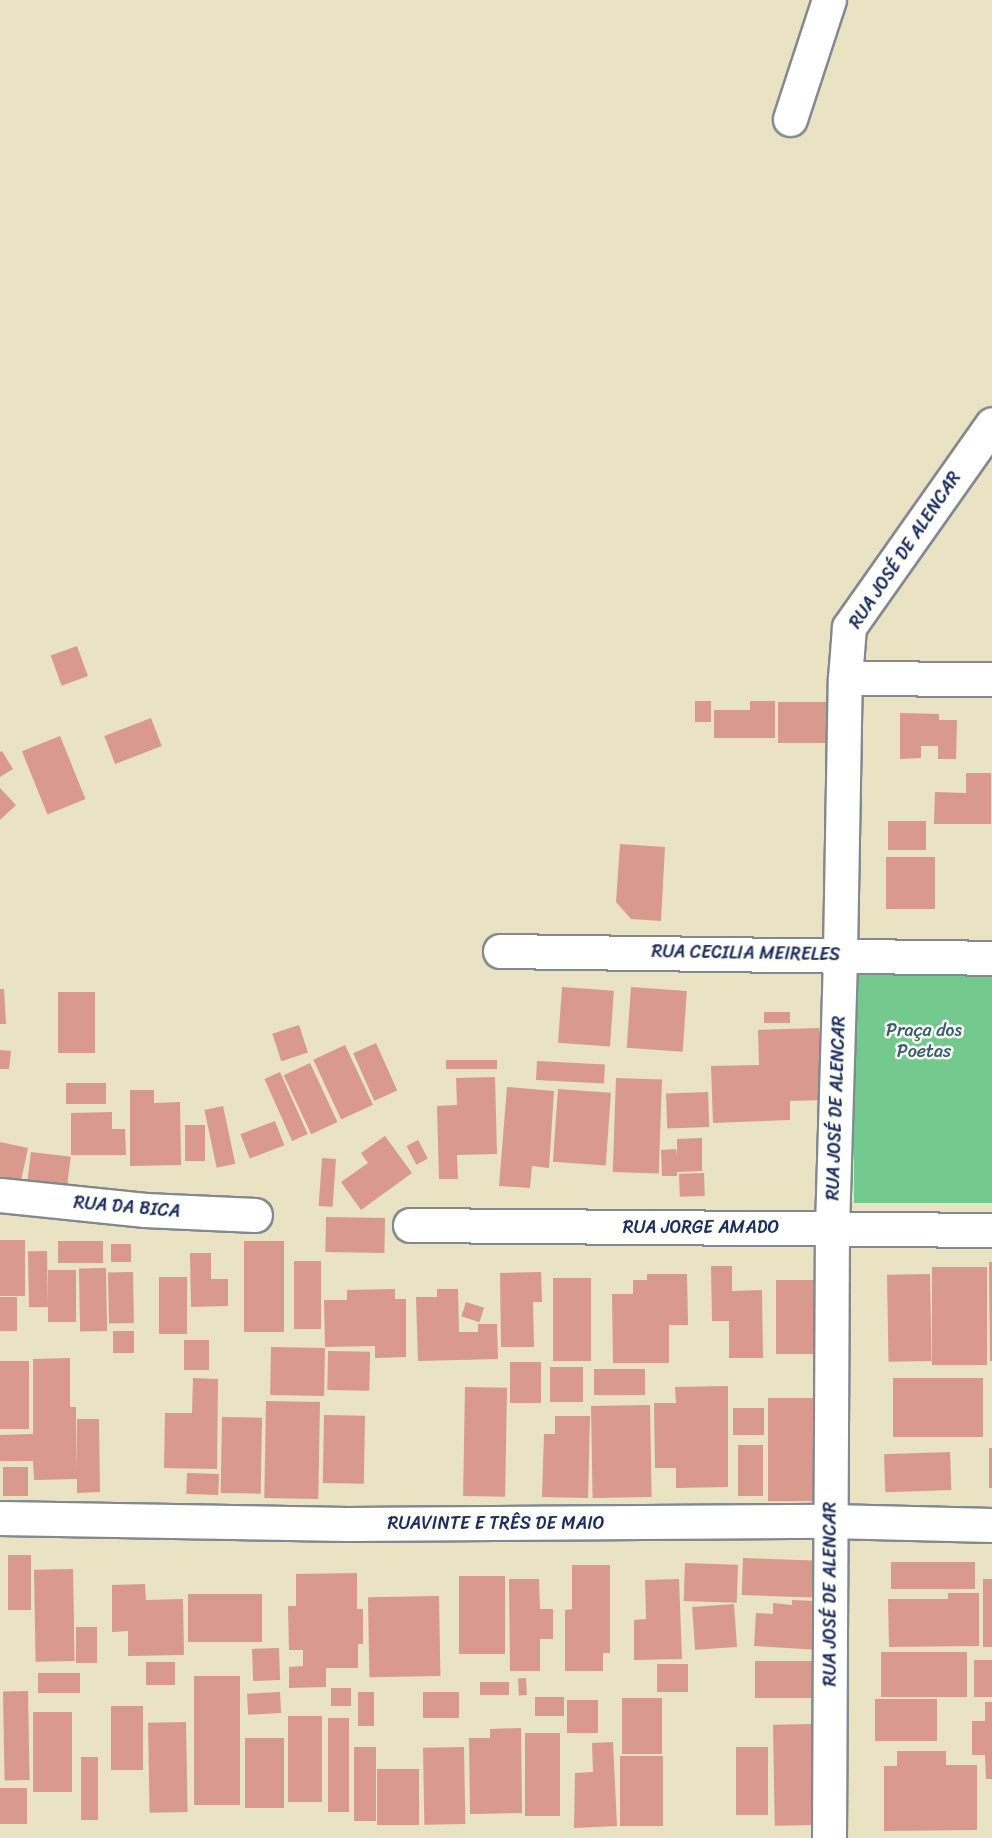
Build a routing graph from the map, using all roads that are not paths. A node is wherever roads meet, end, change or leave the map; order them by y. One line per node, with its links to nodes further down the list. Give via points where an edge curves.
1 (829, 0): 2 (street)
2 (790, 119)
3 (992, 424): 4 (street, RUA JOSÉ DE ALENCAR, via 849,627)
4 (844, 678): 5 (street); 7 (street, RUA JOSÉ DE ALENCAR)
5 (992, 679)
6 (500, 951): 7 (street, RUA CECILIA MEIRELES)
7 (840, 954): 8 (street, RUA CECILIA MEIRELES); 12 (street, RUA JOSÉ DE ALENCAR)
8 (992, 958)
9 (0, 1195): 10 (street, RUA DA BICA, via 145,1210)
10 (255, 1215)
11 (410, 1225): 12 (street, RUA JORGE AMADO)
12 (832, 1228): 13 (street, RUA JORGE AMADO); 15 (street, RUA JOSÉ DE ALENCAR)
13 (992, 1230)
14 (0, 1518): 15 (street, RUAVINTE E TRÊS DE MAIO, via 347,1524)
15 (830, 1521): 16 (street, RUAVINTE E TRÊS DE MAIO); 17 (street, RUA JOSÉ DE ALENCAR)
16 (992, 1525)
17 (829, 1838)

